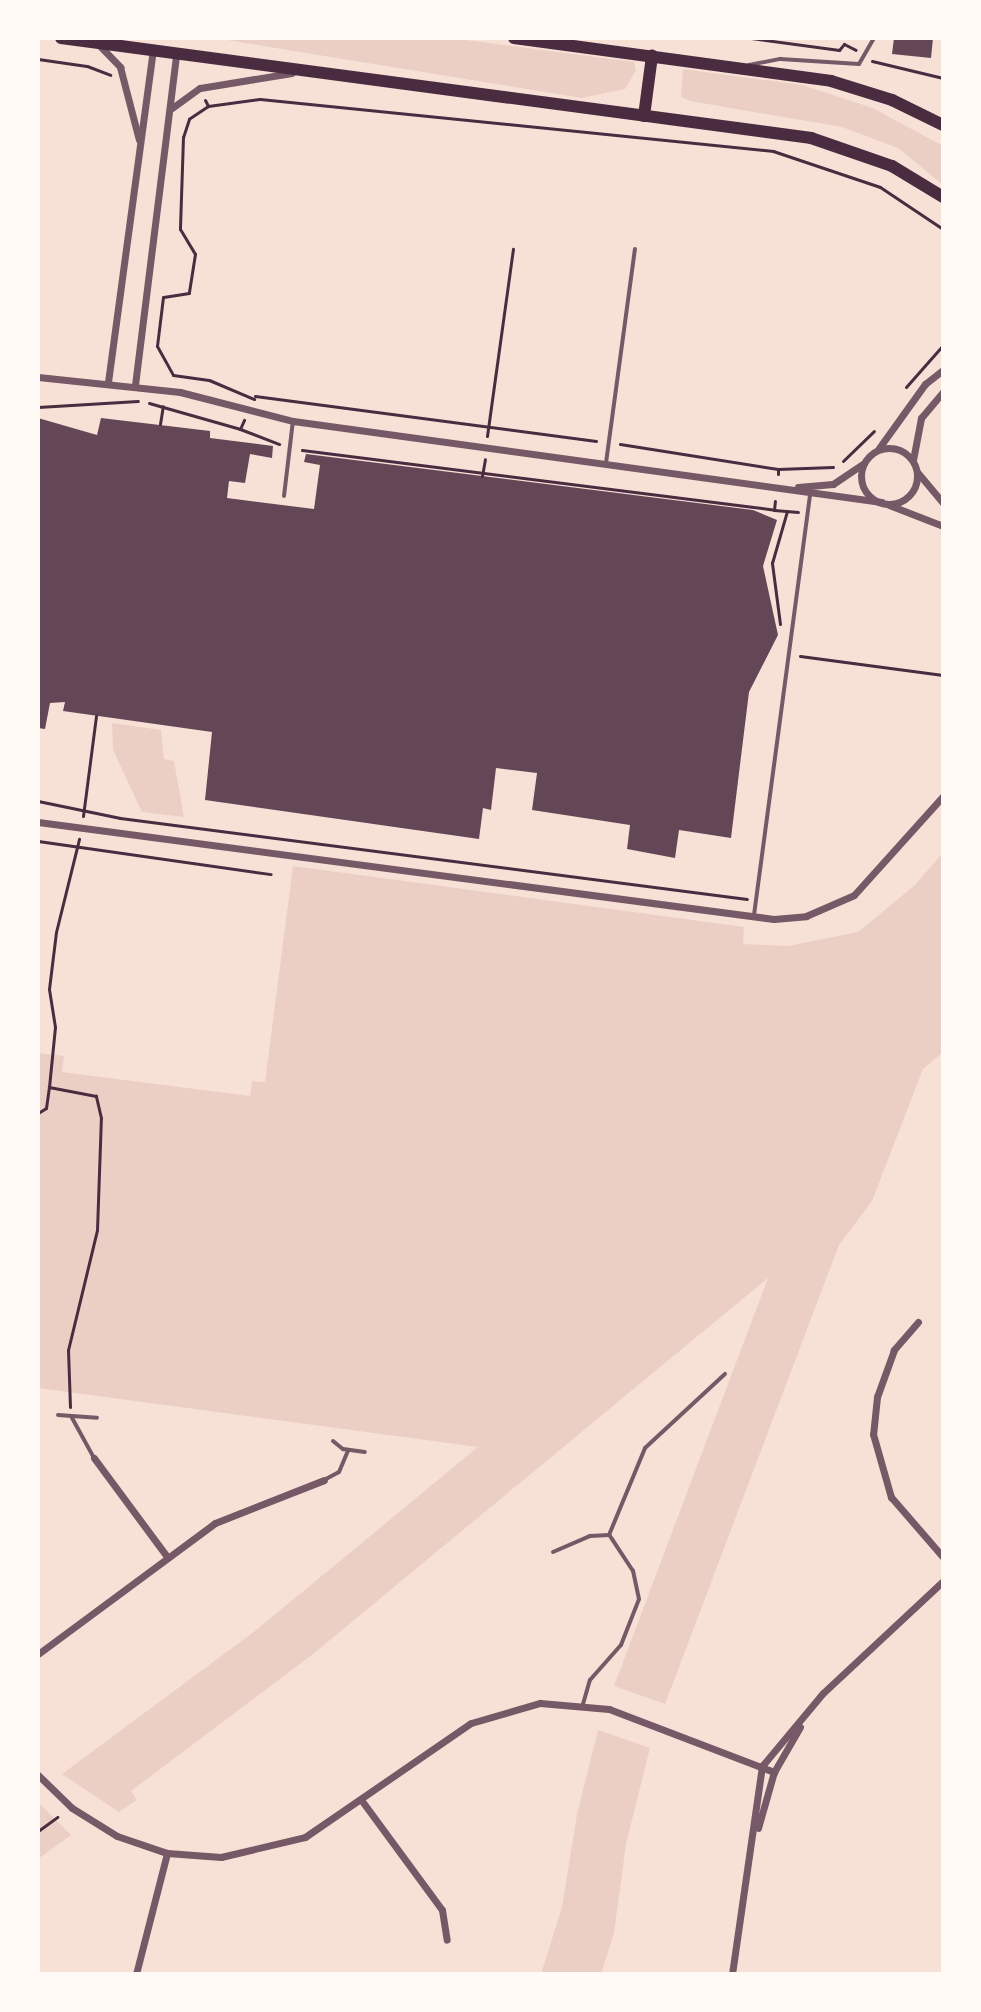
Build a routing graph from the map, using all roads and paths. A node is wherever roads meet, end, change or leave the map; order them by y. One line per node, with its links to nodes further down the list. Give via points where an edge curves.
1 (61, 38): 6 (main road)
2 (174, 38): 9 (main road)
3 (514, 38): 10 (main road)
4 (844, 38): 8 (path)
5 (874, 38): 12 (lane, via 859,64 780,59)
6 (93, 42): 7 (main road); 14 (street, via 112,54)
7 (153, 44): 9 (main road); 20 (street)
8 (844, 44)
9 (176, 54): 13 (main road); 17 (street)
10 (652, 56): 12 (main road); 18 (main road)
11 (38, 59): 14 (path, via 87,66 105,77)
12 (734, 67): 19 (main road, via 861,89)
13 (306, 71): 15 (street); 18 (main road)
14 (121, 72): 20 (street)
15 (200, 88): 16 (path); 17 (street)
16 (208, 106): 22 (path, via 260,99 773,151 880,187); 32 (path, via 189,119 183,137 180,229 195,254 189,293 163,297 157,346 173,375 209,380)
17 (171, 109): 29 (street)
18 (644, 116): 21 (main road, via 840,145 892,166)
19 (943, 125)
20 (140, 146): 28 (street)
21 (943, 197)
22 (943, 229)
23 (513, 249): 39 (path)
24 (635, 249): 41 (lane)
25 (943, 345): 31 (path)
26 (943, 370): 44 (street, via 925,384 892,435)
27 (38, 377): 28 (street)
28 (108, 382): 29 (street)
29 (135, 385): 35 (street)
30 (943, 392): 45 (street, via 921,418)
31 (903, 393)
32 (255, 396): 35 (path); 39 (path)
33 (163, 406): 34 (path, via 143,401); 37 (path); 40 (path)
34 (38, 407)
35 (249, 410): 36 (street); 40 (path)
36 (293, 421): 42 (street); 43 (lane)
37 (160, 424)
38 (884, 425): 48 (path, via 859,440 836,466)
39 (488, 426): 41 (path); 42 (path)
40 (240, 429): 43 (path)
41 (609, 443): 46 (lane); 48 (path)
42 (486, 445): 46 (street); 50 (path)
43 (289, 448): 50 (path); 53 (lane)
44 (871, 454): 45 (street, via 894,448); 47 (street)
45 (913, 461): 49 (street)
46 (606, 463): 51 (street)
47 (864, 463): 51 (street, via 833,484); 54 (street, via 862,483)
48 (778, 469): 51 (path)
49 (917, 471): 54 (street, via 907,497); 55 (street)
50 (483, 474): 56 (path)
51 (781, 486): 52 (street); 56 (path)
52 (810, 493): 54 (street); 58 (lane)
53 (284, 496)
54 (883, 503): 59 (street)
55 (943, 503)
56 (774, 510): 57 (path)
57 (787, 511): 58 (path); 60 (path, via 772,563)
58 (808, 513): 61 (lane)
59 (943, 526)
60 (778, 635)
61 (790, 654): 62 (path); 72 (lane)
62 (943, 675)
63 (96, 716): 66 (path)
64 (943, 796): 73 (street, via 854,895 806,916)
65 (38, 801): 66 (path)
66 (84, 808): 68 (path); 72 (path, via 120,818)
67 (38, 822): 68 (street)
68 (81, 828): 70 (path); 73 (street)
69 (38, 841): 70 (path)
70 (78, 847): 71 (path); 74 (path, via 52,953 49,989 55,1027)
71 (271, 874)
72 (756, 900): 73 (lane)
73 (754, 918)
74 (49, 1087): 75 (path, via 46,1108); 79 (path, via 96,1096 101,1118 97,1230 66,1368)
75 (38, 1113)
76 (918, 1322): 88 (street, via 894,1350 875,1405 873,1434 891,1497)
77 (725, 1374): 86 (lane, via 645,1448)
78 (58, 1415): 79 (lane)
79 (71, 1416): 80 (lane); 84 (lane)
80 (97, 1418)
81 (333, 1441): 82 (lane)
82 (348, 1451): 83 (lane); 85 (lane, via 339,1472)
83 (365, 1452)
84 (94, 1458): 89 (street)
85 (324, 1480): 89 (street, via 229,1515)
86 (609, 1535): 87 (lane, via 590,1536); 92 (lane, via 633,1571 639,1599 621,1645 590,1680)
87 (553, 1552)
88 (943, 1557)
89 (168, 1558): 91 (street)
90 (943, 1581): 93 (street, via 849,1666)
91 (38, 1654)
92 (583, 1704): 94 (street); 97 (street, via 540,1703 482,1719)
93 (802, 1721): 94 (street); 95 (street, via 790,1752)
94 (762, 1766): 95 (street); 100 (street)
95 (774, 1772): 100 (street)
96 (38, 1775): 101 (street, via 89,1820)
97 (362, 1801): 101 (street, via 305,1837 271,1849 221,1857); 102 (street, via 442,1910)
98 (57, 1817): 99 (path)
99 (38, 1831)
100 (755, 1834): 104 (street)
101 (167, 1853): 103 (street)
102 (447, 1940)
103 (136, 1974)
104 (732, 1974)

